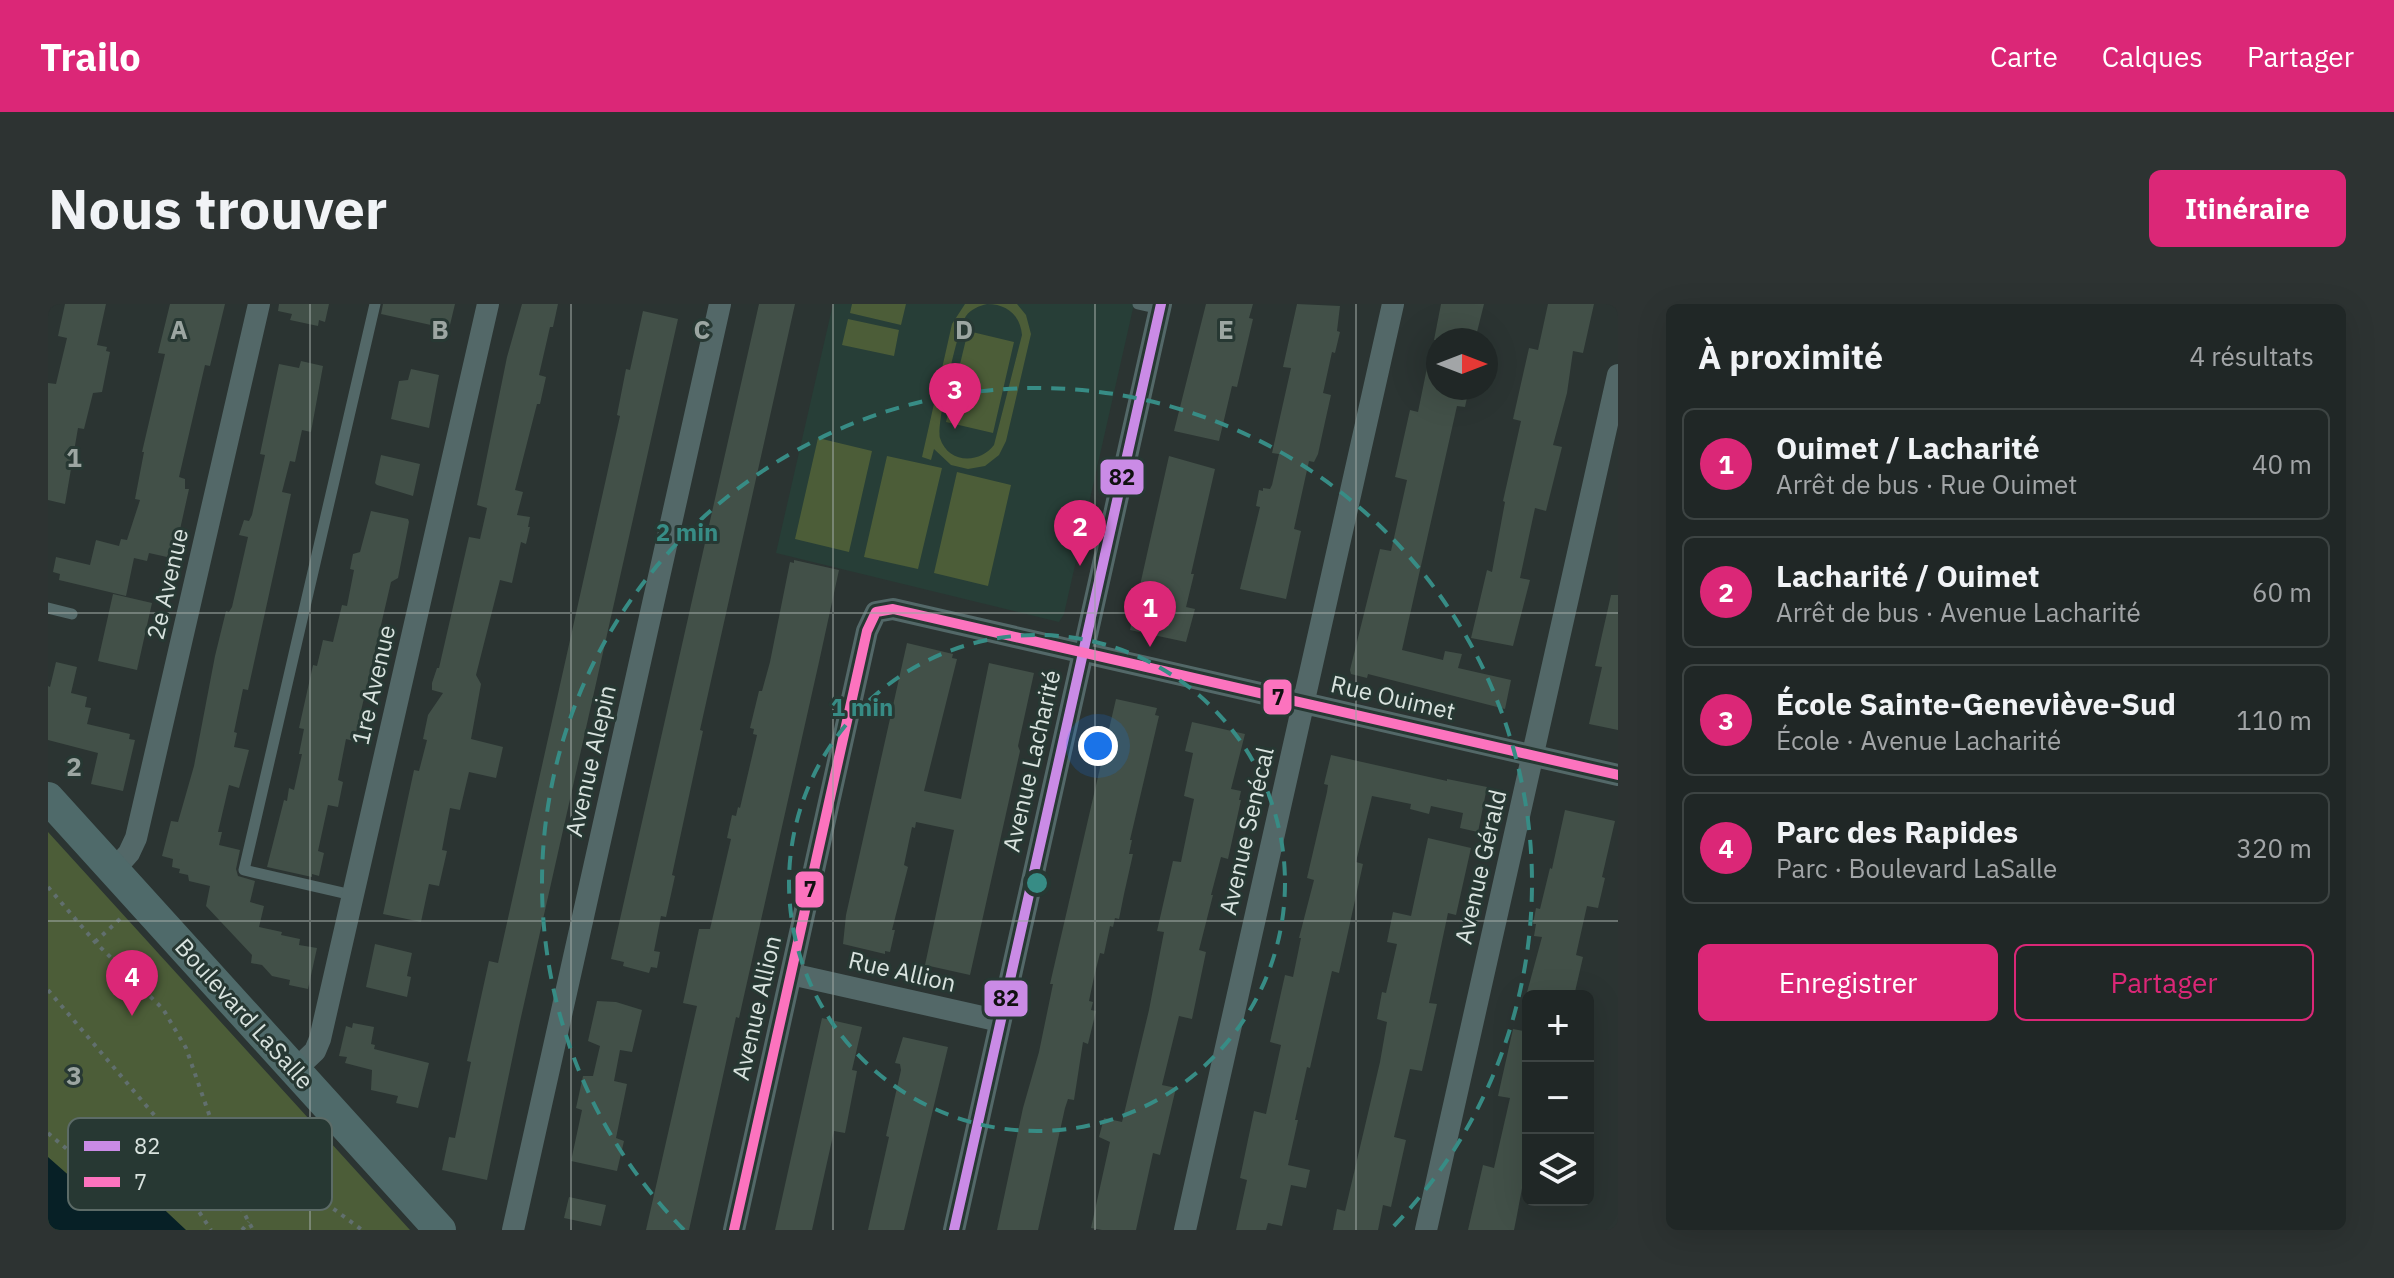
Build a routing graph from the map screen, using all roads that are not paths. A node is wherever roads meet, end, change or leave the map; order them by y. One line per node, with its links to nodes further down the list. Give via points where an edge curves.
1 (259, 304): 16 (street, 2e Avenue, via 136,838)
2 (375, 304): 17 (lane, via 244,870)
3 (488, 304): 17 (street, 1re Avenue)
4 (720, 304): 22 (street, Avenue Alepin)
5 (1393, 304): 12 (street, Avenue Senécal)
6 (1153, 306): 11 (street, Avenue Lacharité)
7 (1618, 375): 13 (street, Avenue Gérald)
8 (48, 608): 10 (lane)
9 (876, 612): 11 (street, Rue Ouimet, via 893,609); 18 (street, Avenue Allion, via 867,631)
10 (72, 614)
11 (1083, 654): 12 (street, Rue Ouimet); 19 (street, Avenue Lacharité)
12 (1303, 704): 13 (street, Rue Ouimet); 25 (street, Avenue Senécal)
13 (1532, 756): 14 (street, Rue Ouimet); 26 (street, Avenue Gérald)
14 (1618, 775)
15 (48, 798): 16 (main road, Boulevard LaSalle)
16 (114, 870): 20 (main road, Boulevard LaSalle)
17 (352, 895): 20 (street, 1re Avenue, via 320,1039)
18 (791, 974): 19 (street, Rue Allion); 23 (street, Avenue Allion)
19 (1000, 1021): 24 (street, Avenue Lacharité)
20 (295, 1070): 21 (main road, Boulevard LaSalle)
21 (440, 1230)
22 (513, 1230)
23 (734, 1230)
24 (954, 1230)
25 (1185, 1230)
26 (1426, 1230)

